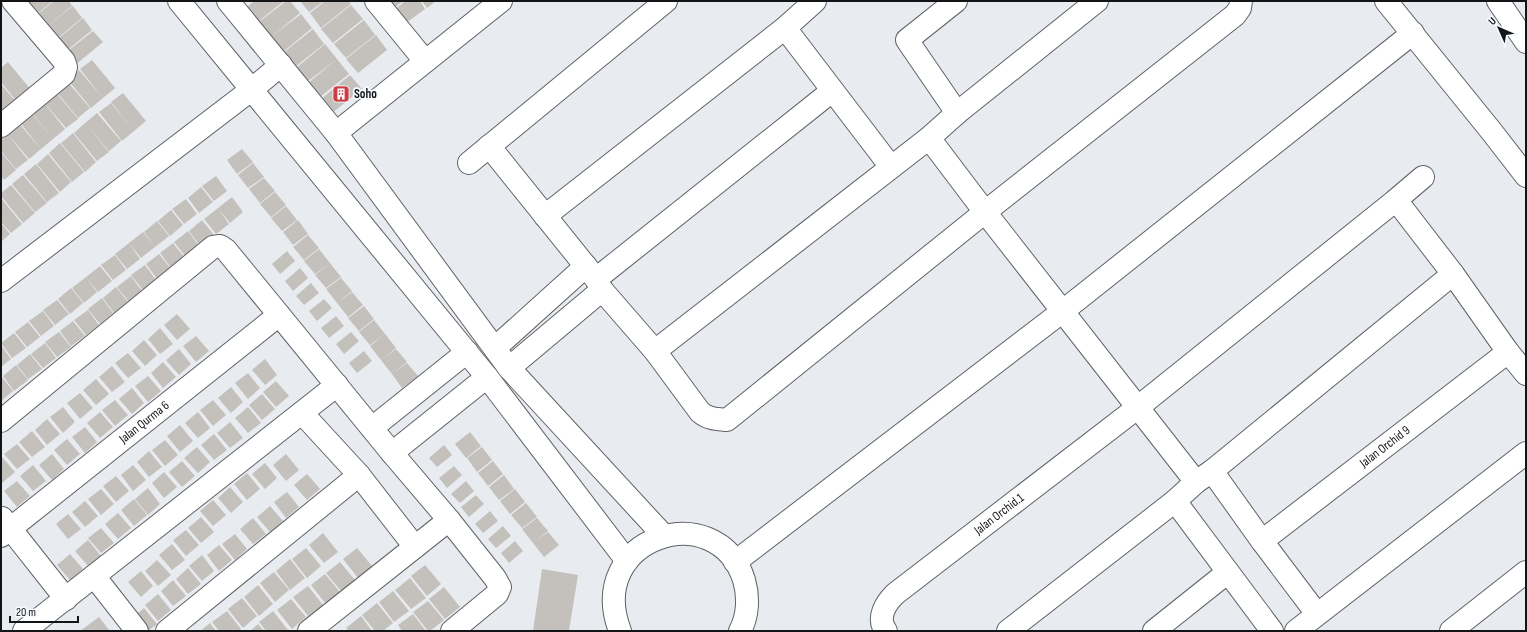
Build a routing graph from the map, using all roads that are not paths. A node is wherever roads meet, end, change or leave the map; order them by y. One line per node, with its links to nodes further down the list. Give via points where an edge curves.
1 (12, 1): 13 (street); 22 (street, via 66,66 64,74)
2 (179, 1): 19 (street)
3 (228, 1): 18 (street)
4 (376, 1): 17 (street)
5 (666, 1): 25 (street)
6 (815, 1): 14 (street)
7 (956, 1): 21 (street, via 907,40)
8 (1097, 1): 21 (street)
9 (1241, 1): 31 (street, via 1235,15)
10 (1386, 1): 15 (street)
11 (1498, 1): 16 (street)
12 (497, 2): 17 (street)
13 (1, 10)
14 (785, 28): 20 (street); 32 (street)
15 (1413, 34): 28 (street); 36 (street)
16 (1526, 42)
17 (425, 61): 23 (street)
18 (280, 65): 19 (street); 23 (street)
19 (251, 90): 35 (street); 40 (street)
20 (832, 91): 27 (street); 34 (street)
21 (957, 113): 24 (street)
22 (1, 126)
23 (336, 133): 38 (street)
24 (930, 138): 27 (street); 31 (street)
25 (489, 146): 26 (street); 32 (street)
26 (469, 163)
27 (891, 167): 39 (street)
28 (1526, 176)
29 (1424, 177): 30 (street)
30 (1396, 200): 33 (street); 46 (street)
31 (985, 212): 36 (street); 39 (street, via 727,420 711,419 700,412)
32 (545, 216): 34 (street)
33 (1453, 274): 41 (street); 53 (street)
34 (594, 278): 38 (street); 39 (street); 42 (street)
35 (1, 281)
36 (1063, 311): 46 (street); 61 (street)
37 (279, 315): 45 (street); 48 (street, via 226,250 220,246 213,247); 56 (street, Jalan Qurma 6)
38 (495, 348): 42 (street)
39 (655, 351)
40 (467, 352): 44 (street); 49 (street)
41 (1508, 352): 43 (street); 58 (street, Jalan Orchid 9)
42 (509, 368): 57 (street)
43 (1526, 374)
44 (487, 377): 50 (street); 60 (street)
45 (337, 386): 47 (street); 49 (street)
46 (1137, 408): 53 (street); 74 (street, Jalan Orchid.1, via 895,594 887,602 881,618)
47 (302, 413): 52 (street); 64 (street)
48 (1, 421)
49 (372, 428): 50 (street)
50 (392, 452): 55 (street)
51 (1526, 453): 66 (street)
52 (359, 475): 59 (street); 69 (street)
53 (1204, 476): 54 (street); 58 (street)
54 (1175, 501): 62 (street); 75 (street)
55 (449, 520): 59 (street); 71 (street, via 500,587 497,594)
56 (4, 527): 65 (street)
57 (664, 536): 60 (street, via 650,541); 61 (street, via 696,535 711,541)
58 (1262, 541): 66 (street)
59 (415, 547): 70 (street)
60 (627, 561): 72 (street, via 619,574 613,603)
61 (735, 562): 73 (street, via 744,581 748,602)
62 (1228, 572): 76 (street); 77 (street)
63 (1526, 572): 79 (street)
64 (94, 576): 65 (street); 68 (street)
65 (66, 598): 67 (street)
66 (1317, 614): 78 (street)
67 (36, 627)
68 (137, 631)
69 (167, 631)
70 (308, 631)
71 (452, 631)
72 (620, 631)
73 (740, 631)
74 (886, 631)
75 (1008, 631)
76 (1154, 631)
77 (1272, 631)
78 (1297, 631)
79 (1451, 631)

